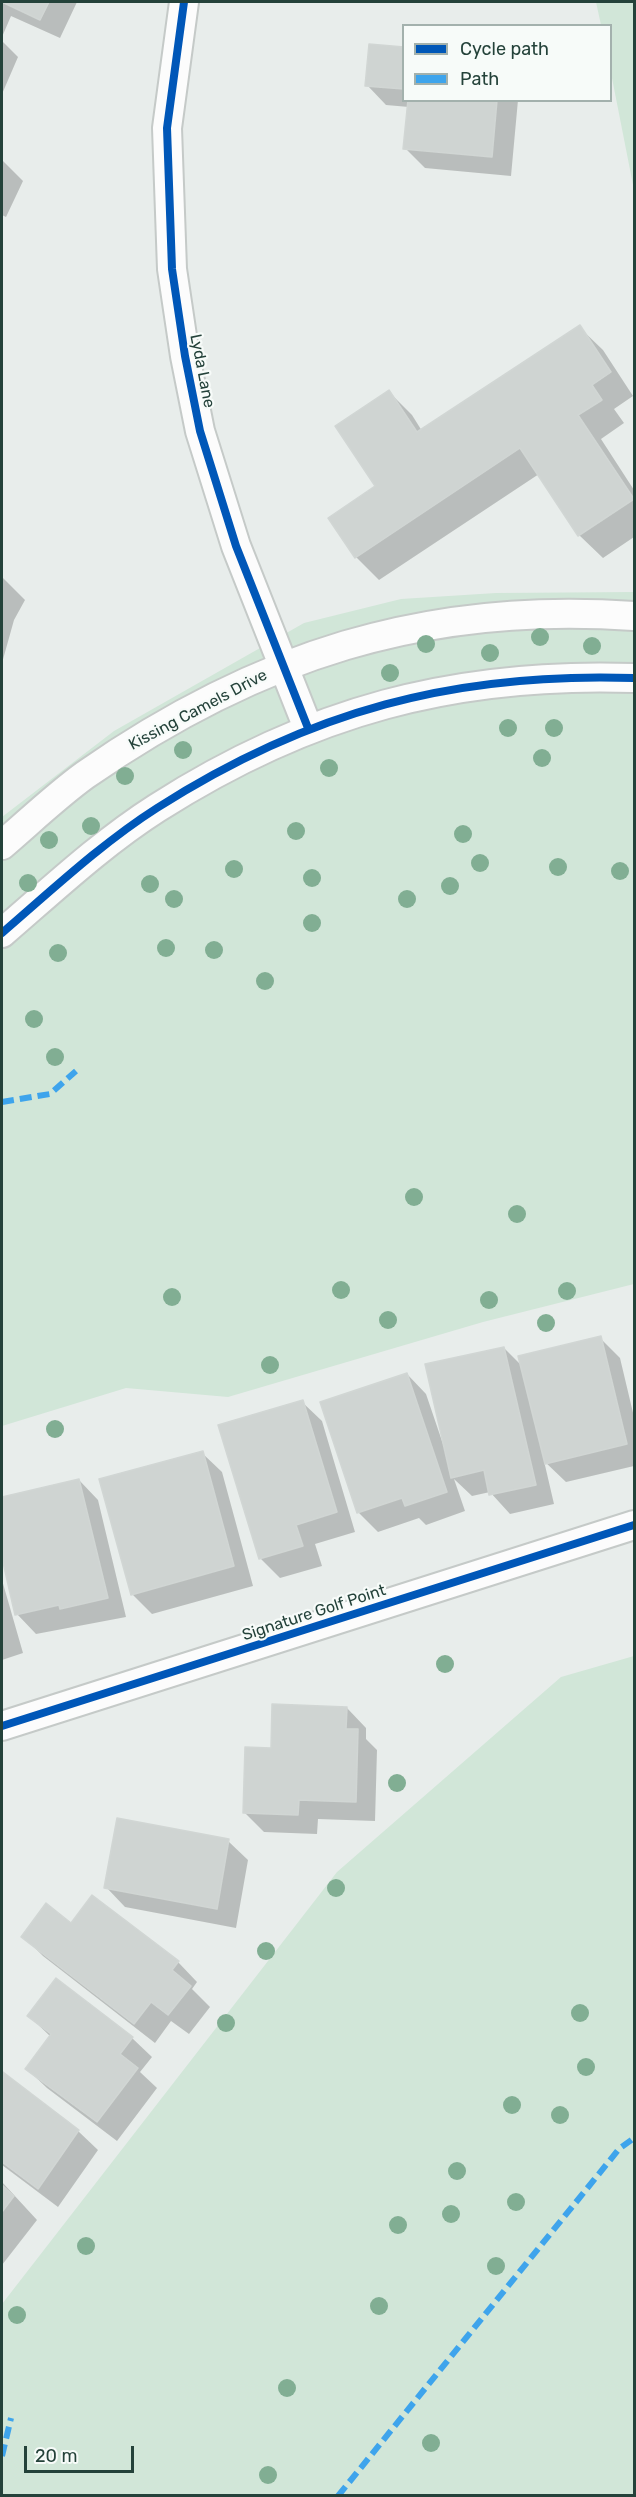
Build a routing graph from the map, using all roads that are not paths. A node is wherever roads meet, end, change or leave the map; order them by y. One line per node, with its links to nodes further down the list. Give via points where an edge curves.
1 (184, 2): 3 (street, Lyda Lane, via 167,128 172,269 183,345 200,431 233,536)
2 (634, 616): 3 (street, Kissing Camels Drive, via 494,616 410,627)
3 (285, 665): 5 (street, Lyda Lane); 6 (street, Kissing Camels Drive, via 145,735 83,777)
4 (634, 678): 5 (street, via 508,680 377,706)
5 (308, 728): 7 (street, via 259,750 156,809)
6 (2, 845)
7 (2, 933)
8 (634, 1525): 9 (street, Signature Golf Point)
9 (2, 1726)

